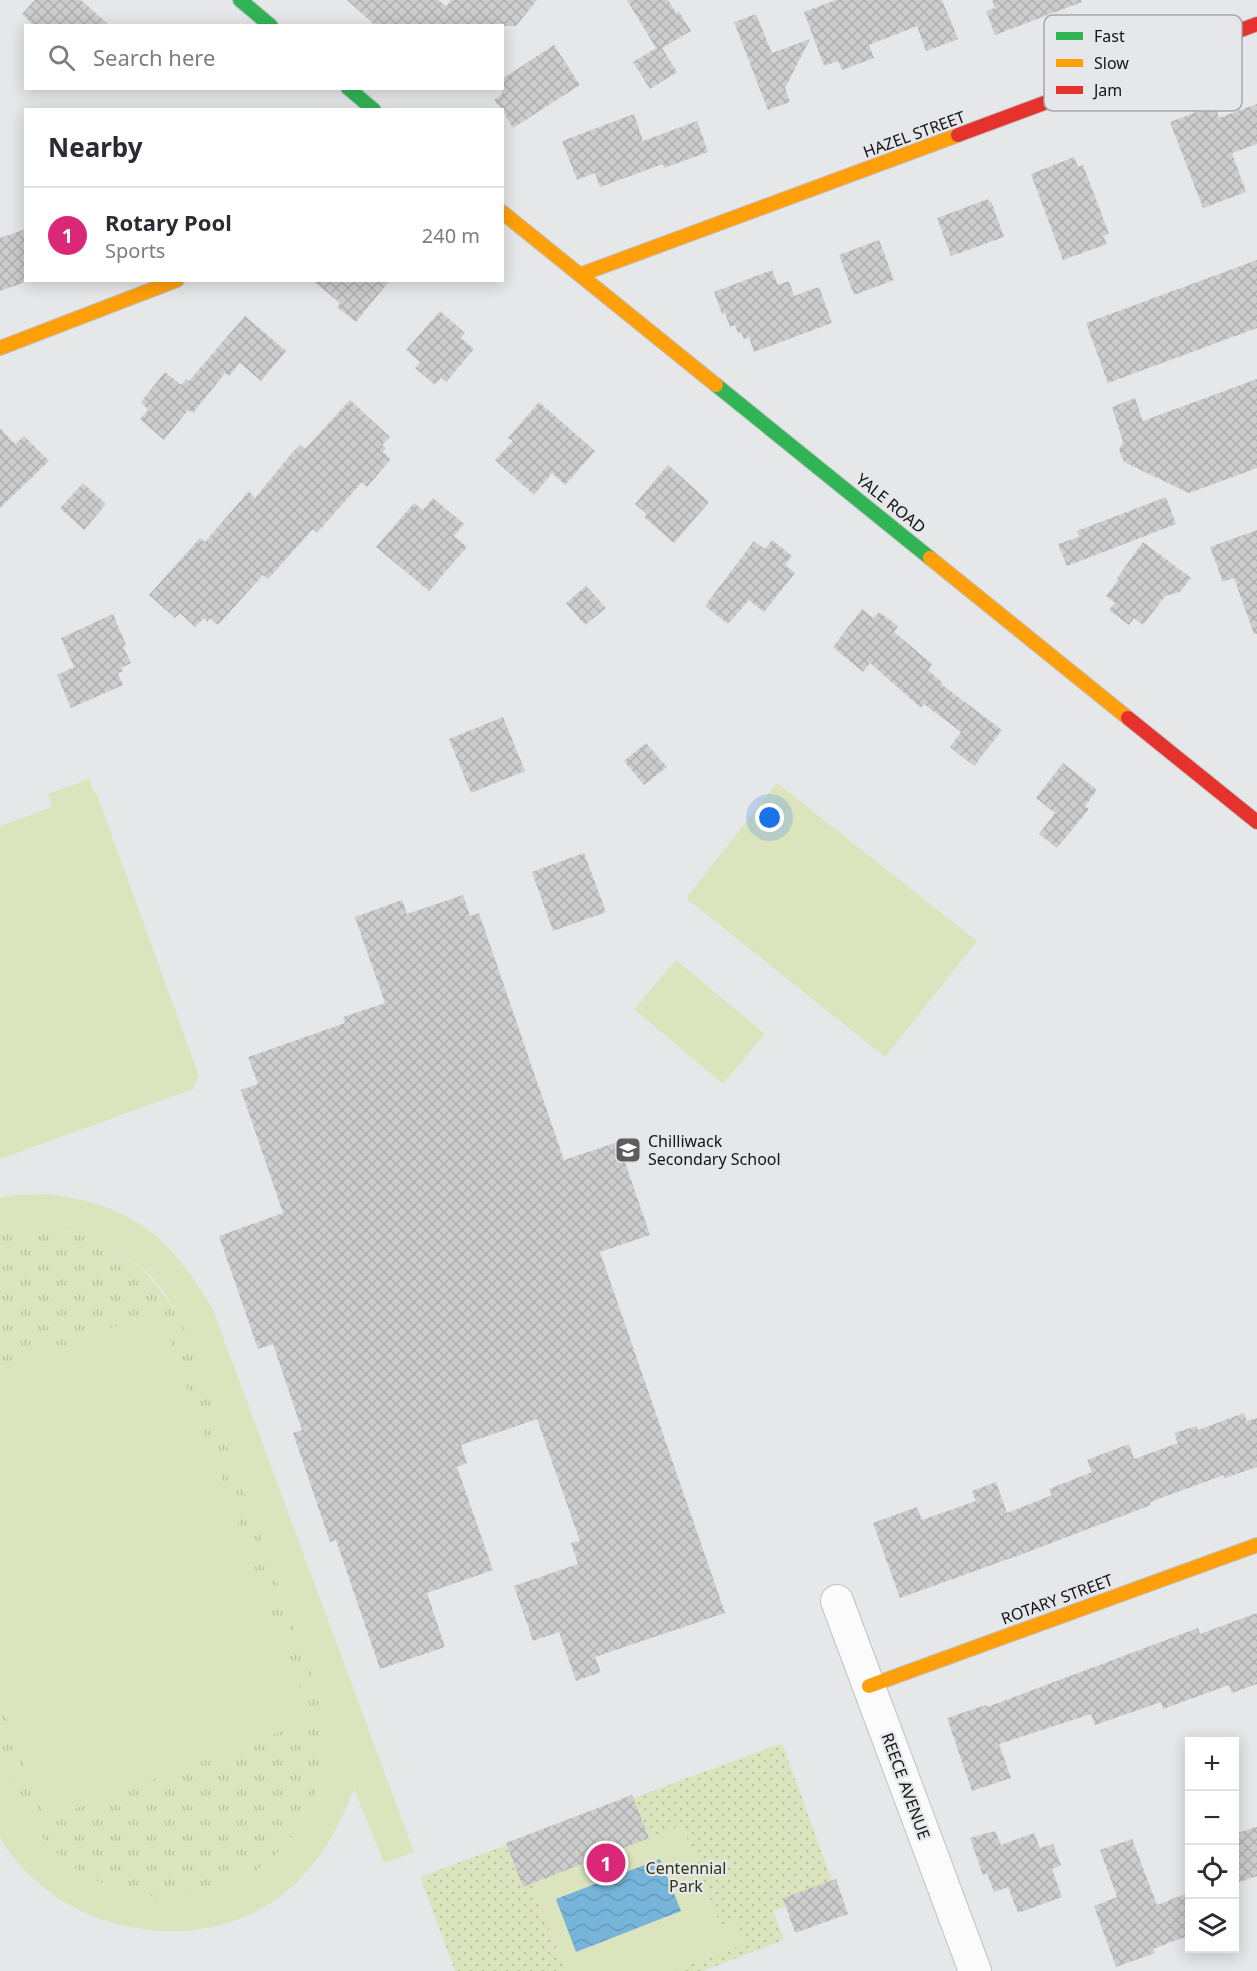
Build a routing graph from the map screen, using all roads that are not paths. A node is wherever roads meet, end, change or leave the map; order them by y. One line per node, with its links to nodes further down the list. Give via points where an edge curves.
1 (240, 0): 2 (street)
2 (269, 24)
3 (1257, 24): 4 (street, HAZEL STREET)
4 (1242, 30)
5 (350, 90): 7 (street)
6 (1044, 103): 9 (street, HAZEL STREET)
7 (372, 108)
8 (504, 214): 9 (street, YALE ROAD)
9 (582, 274): 12 (street, YALE ROAD)
10 (172, 282): 11 (street)
11 (0, 348)
12 (1257, 822)
13 (1257, 1545): 15 (street, ROTARY STREET)
14 (837, 1601): 15 (street, REECE AVENUE)
15 (869, 1686): 16 (street, REECE AVENUE)
16 (975, 1971)

